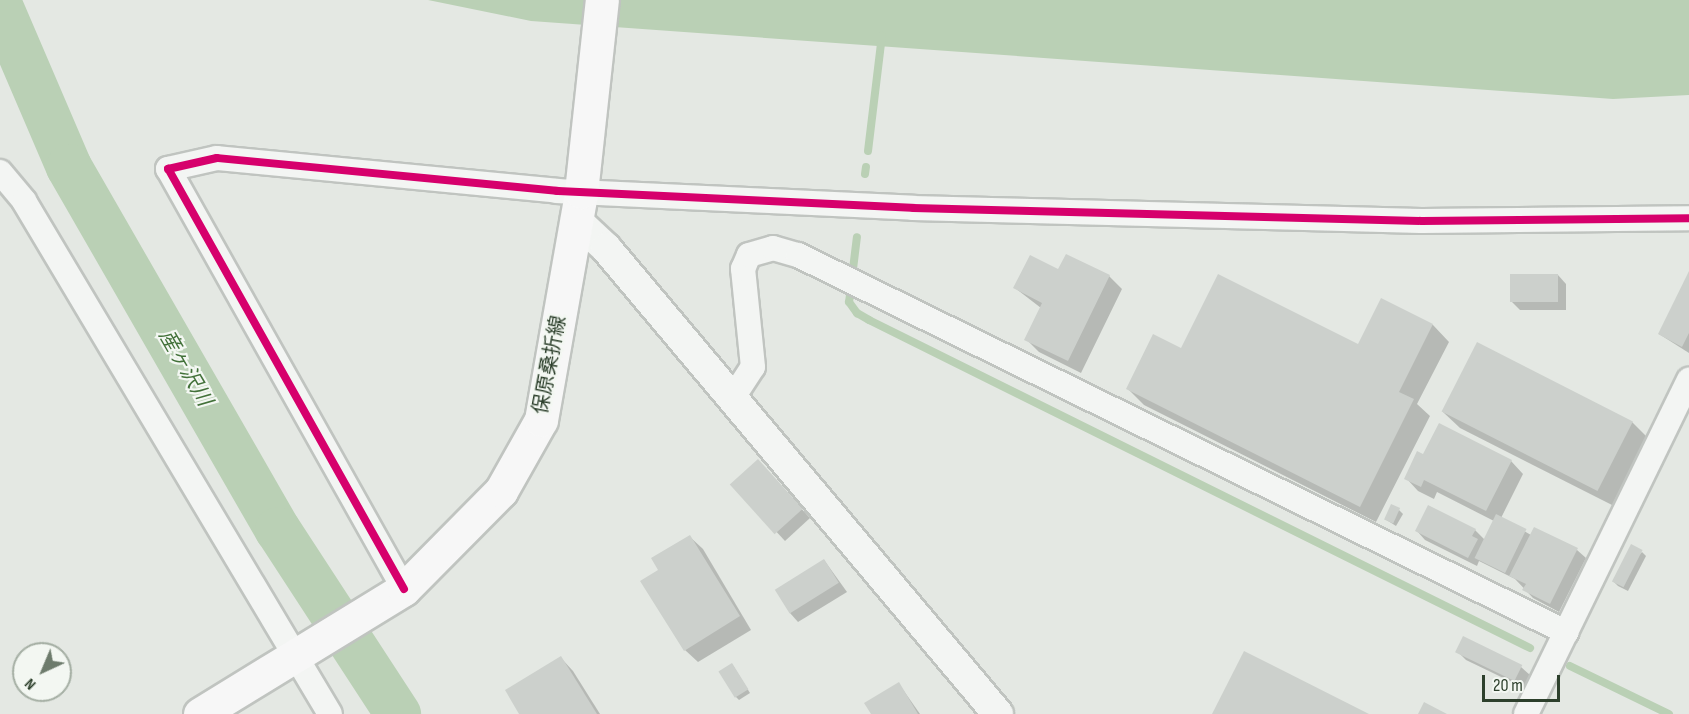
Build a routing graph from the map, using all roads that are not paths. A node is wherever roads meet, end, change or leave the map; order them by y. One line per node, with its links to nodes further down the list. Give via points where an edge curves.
1 (602, 0): 3 (main road, 保原桑折線)
2 (0, 172): 9 (street, via 24,201)
3 (580, 197): 4 (street, via 1422,221); 6 (street, via 606,249); 7 (main road, 保原桑折線, via 541,420 501,491); 7 (street, via 217,158 168,169)
4 (1689, 218)
5 (1689, 380): 8 (street)
6 (732, 399): 8 (street, via 753,366 743,269 749,255 773,248 798,255); 12 (street)
7 (404, 589): 9 (main road, 保原桑折線)
8 (1566, 632): 13 (street)
9 (299, 653): 10 (main road, 保原桑折線); 11 (street)
10 (200, 714)
11 (330, 714)
12 (998, 714)
13 (1526, 714)

